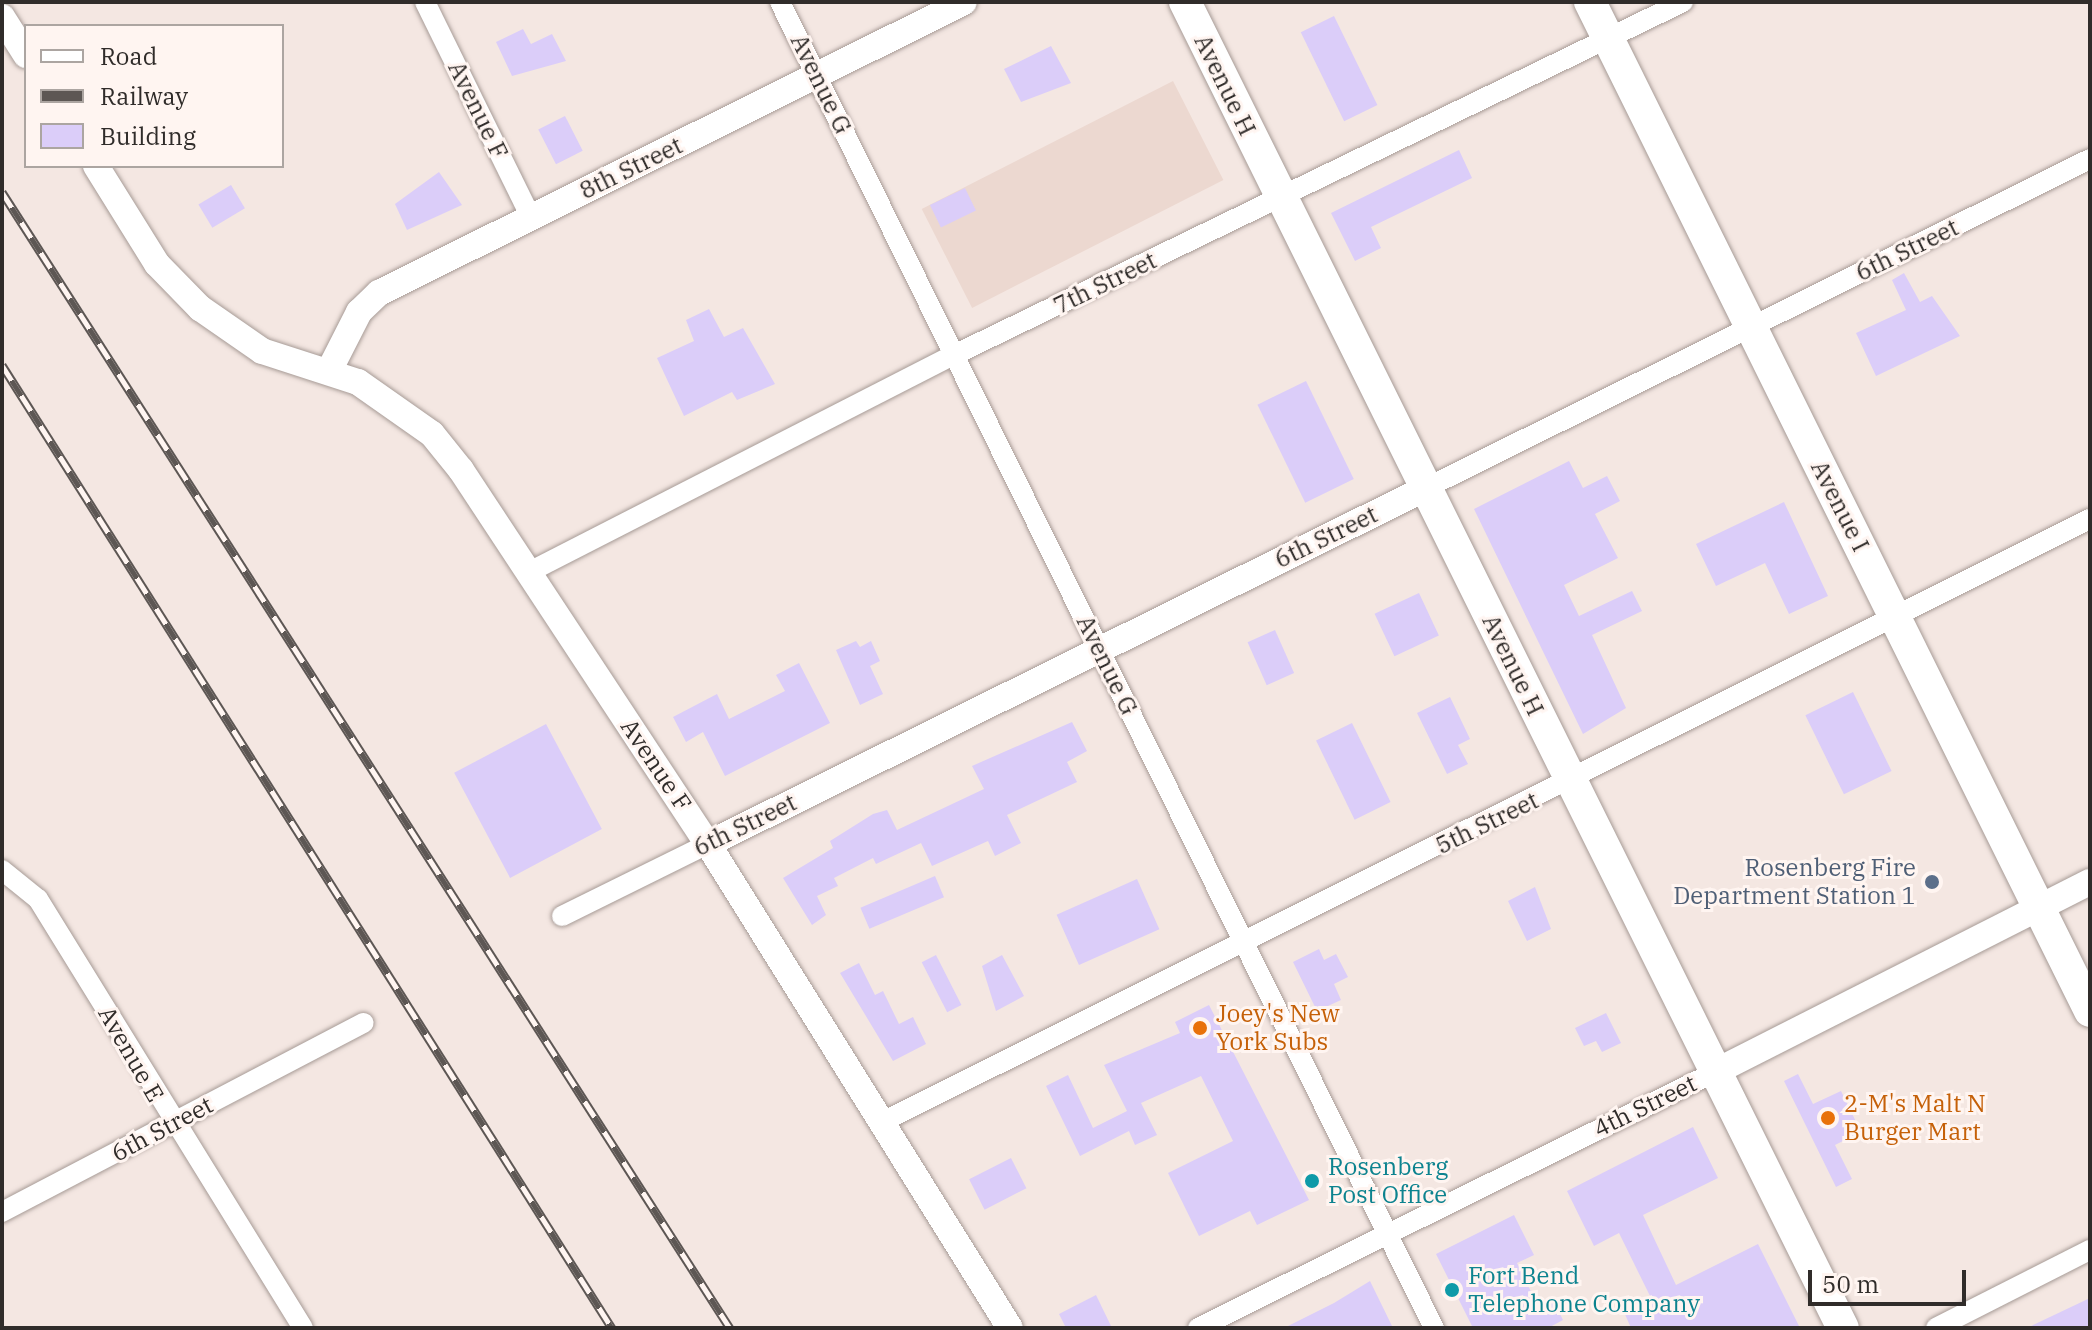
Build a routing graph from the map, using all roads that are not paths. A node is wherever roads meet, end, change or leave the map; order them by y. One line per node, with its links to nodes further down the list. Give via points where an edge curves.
1 (425, 2): 14 (street, Avenue F)
2 (780, 2): 10 (street, Avenue G)
3 (964, 2): 10 (street, 8th Street)
4 (1185, 2): 13 (main road, Avenue H)
5 (1590, 2): 8 (main road, Avenue I)
6 (1683, 2): 8 (street, 7th Street)
7 (2, 17): 9 (street)
8 (1607, 39): 13 (street, 7th Street); 15 (main road, Avenue I)
9 (24, 52)
10 (816, 75): 14 (street, 8th Street); 16 (street, Avenue G)
11 (2090, 159): 15 (street, 6th Street)
12 (97, 168): 17 (street, Avenue F, via 157,264 200,308 262,351)
13 (1281, 198): 16 (street, 7th Street); 18 (main road, Avenue H)
14 (531, 217): 17 (street, 8th Street, via 379,293 352,322)
15 (1752, 327): 18 (street, 6th Street); 21 (main road, Avenue I)
16 (954, 355): 20 (street, 7th Street); 22 (street, Avenue G)
17 (330, 369): 20 (street, Avenue F, via 432,434)
18 (1426, 488): 22 (street, 6th Street); 23 (main road, Avenue H)
19 (2090, 519): 21 (street, 5th Street)
20 (531, 571): 24 (street, Avenue F)
21 (1896, 618): 23 (street, 5th Street); 27 (main road, Avenue I)
22 (1100, 649): 24 (street, 6th Street); 29 (street, Avenue G)
23 (1571, 782): 29 (street, 5th Street); 32 (main road, Avenue H)
24 (708, 844): 28 (street, 6th Street); 33 (street, Avenue F)
25 (2, 870): 34 (street, Avenue E, via 38,899)
26 (2090, 882): 27 (street, 4th Street)
27 (2037, 906): 30 (main road, Avenue I); 32 (street, 4th Street)
28 (562, 916)
29 (1244, 943): 33 (street, 5th Street); 36 (street, Avenue G)
30 (2090, 1011)
31 (364, 1023): 34 (street, 6th Street)
32 (1715, 1072): 36 (street, 4th Street); 42 (main road, Avenue H)
33 (882, 1122): 39 (street, Avenue F)
34 (171, 1125): 35 (street, 6th Street); 38 (street, Avenue E)
35 (2, 1212)
36 (1388, 1234): 40 (street, 4th Street); 41 (street, Avenue G)
37 (2090, 1250): 43 (street)
38 (303, 1328)
39 (1010, 1328)
40 (1198, 1328)
41 (1434, 1328)
42 (1843, 1328)
43 (1936, 1328)

